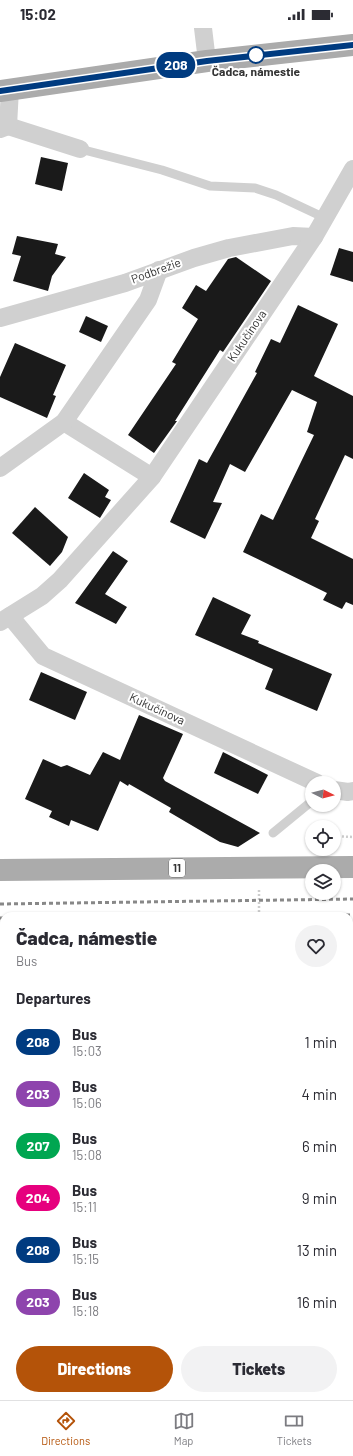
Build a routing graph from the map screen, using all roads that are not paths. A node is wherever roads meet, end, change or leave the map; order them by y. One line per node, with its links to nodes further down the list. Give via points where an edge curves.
1 (203, 28): 3 (street)
2 (353, 45): 3 (main road)
3 (207, 61): 4 (main road)
4 (5, 90): 5 (street)
5 (4, 128): 6 (street)
6 (80, 149): 9 (lane, via 162,170 210,186 255,188)
7 (353, 169): 8 (street, Kukučínova)
8 (347, 195): 9 (street, Kukučínova)
9 (325, 218): 10 (street, Kukučínova)
10 (314, 237): 11 (street, Podbrežie, via 293,236 229,248); 15 (street, Kukučínova)
11 (159, 270): 12 (street, Podbrežie, via 125,283); 13 (street, via 148,300)
12 (0, 318)
13 (64, 422): 14 (street); 15 (street)
14 (0, 468)
15 (152, 477): 16 (street, Kukučínova, via 60,580 42,596)
16 (5, 619): 17 (street, Kukučínova, via 43,656)
17 (305, 777)
18 (341, 791): 19 (street)
19 (353, 791)
20 (305, 807): 21 (lane)
21 (273, 833)
22 (353, 867): 23 (main road, 11)
23 (0, 870)

